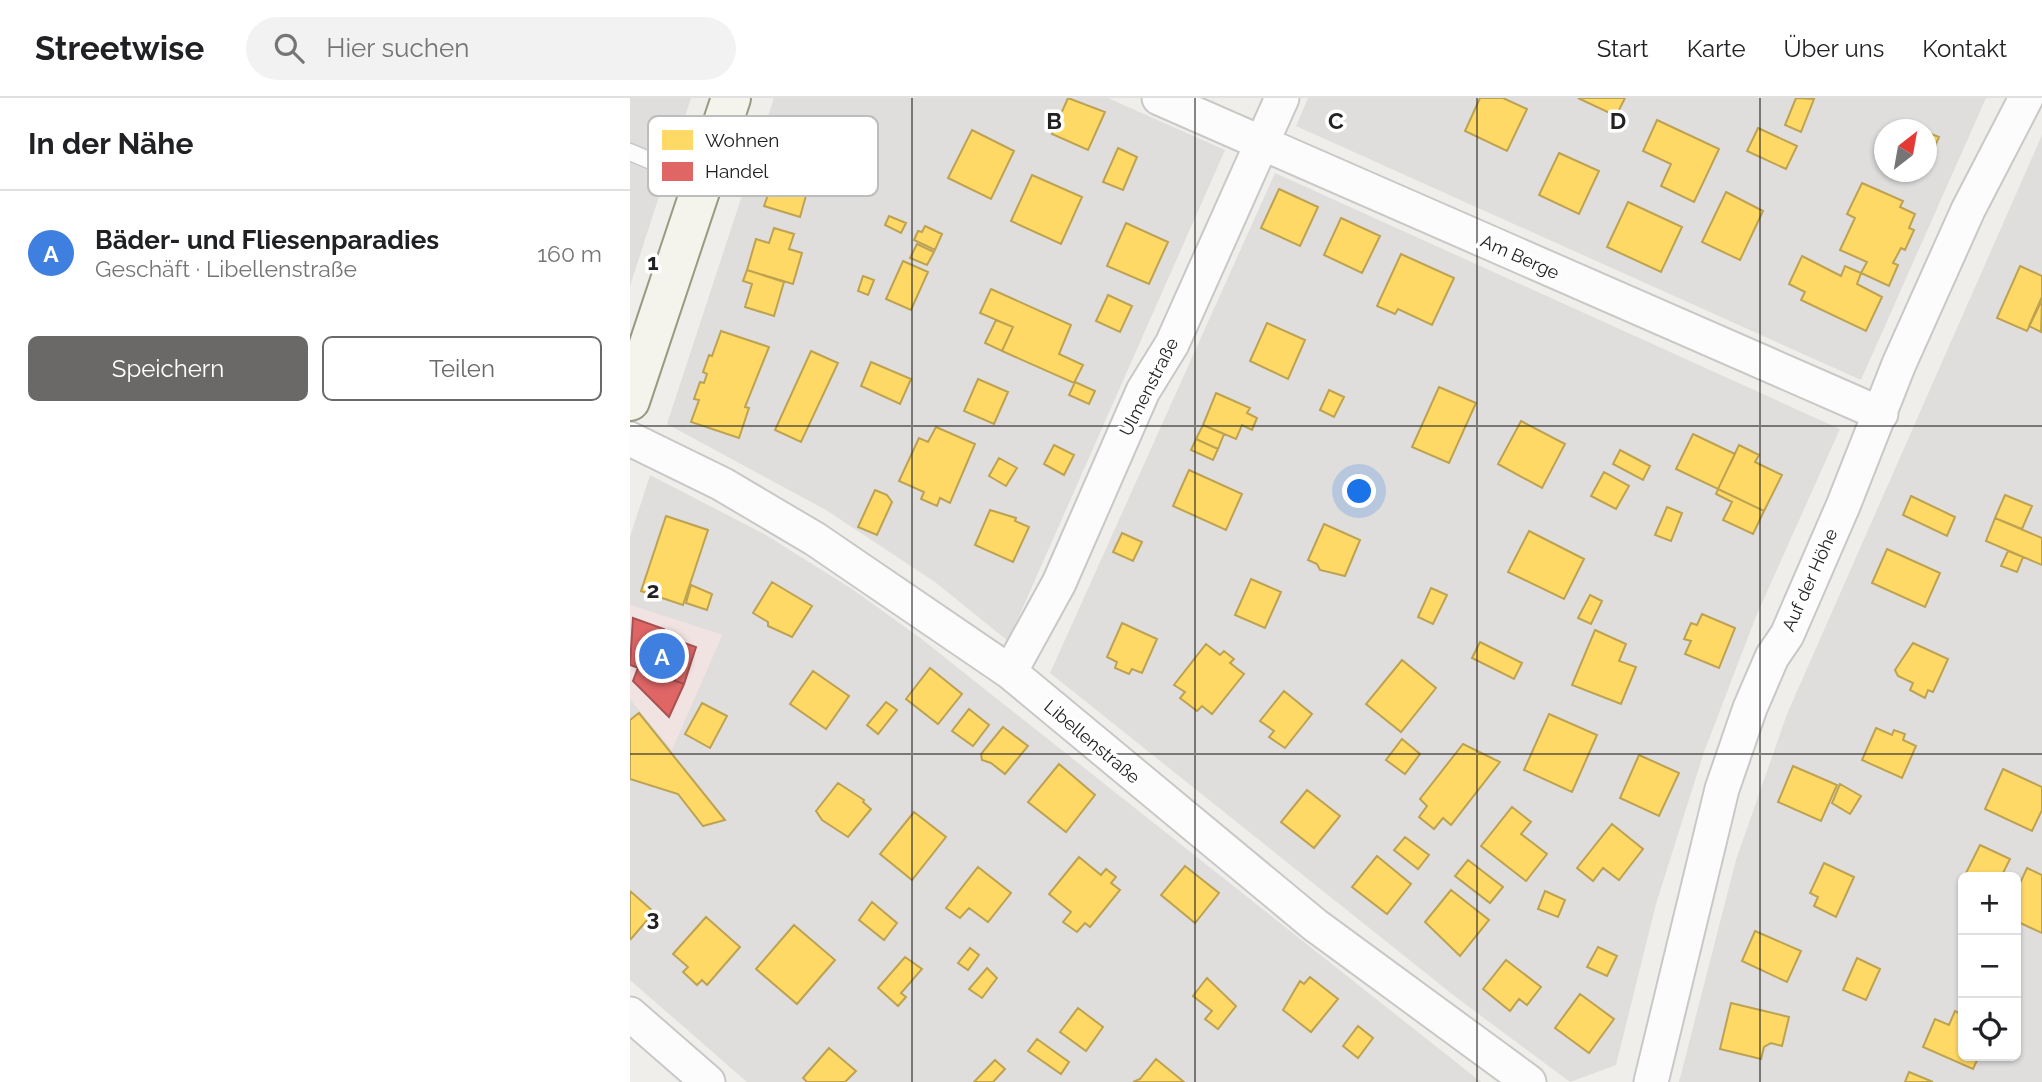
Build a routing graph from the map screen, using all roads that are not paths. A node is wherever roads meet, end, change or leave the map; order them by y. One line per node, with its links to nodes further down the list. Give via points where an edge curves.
1 (731, 98): 5 (main road)
2 (1159, 98): 6 (street, Am Berge)
3 (1282, 98): 6 (street, Ulmenstraße)
4 (2026, 98): 11 (street, Auf der Höhe, via 1968,210)
5 (725, 116)
6 (1262, 144): 11 (street, Am Berge); 13 (street, Ulmenstraße, via 1172,344 1143,391 1059,583)
7 (630, 152): 8 (lane)
8 (648, 160)
9 (699, 196): 10 (main road)
10 (630, 401)
11 (1881, 414): 17 (street, Auf der Höhe, via 1740,735 1722,789)
12 (630, 439): 13 (street, Libellenstraße, via 722,484 815,539)
13 (1010, 672): 16 (street, Libellenstraße, via 1315,925)
14 (630, 1014): 15 (street)
15 (708, 1082)
16 (1529, 1082)
17 (1651, 1082)

